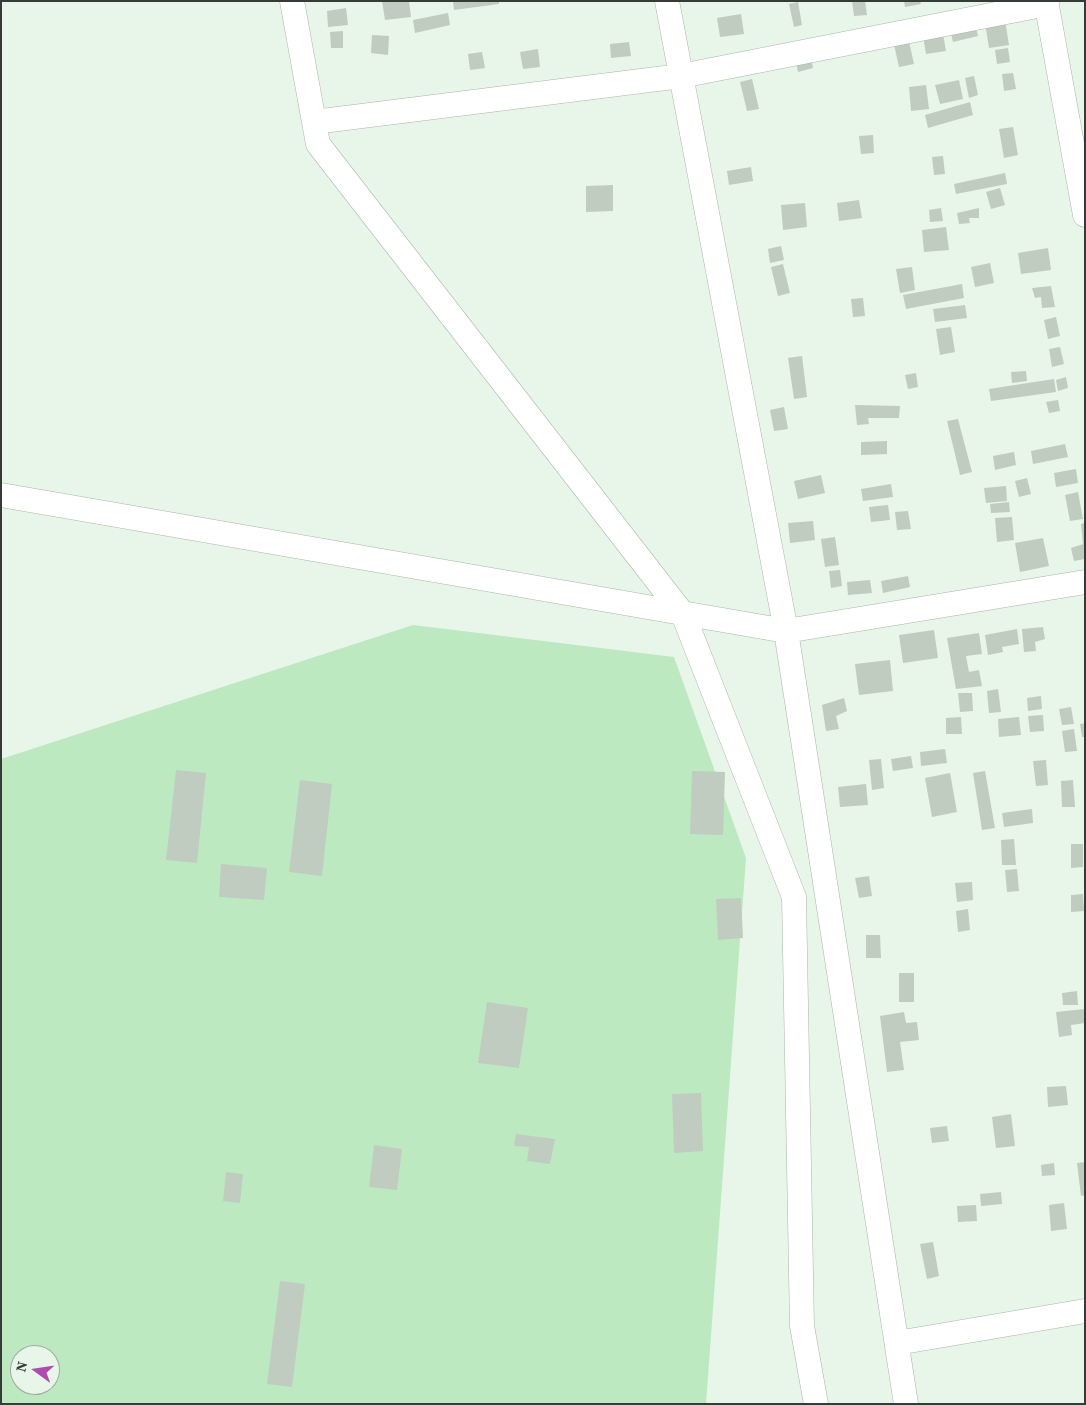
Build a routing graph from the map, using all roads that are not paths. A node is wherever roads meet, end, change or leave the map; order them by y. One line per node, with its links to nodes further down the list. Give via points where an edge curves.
1 (292, 1): 5 (street)
2 (667, 1): 4 (street)
3 (1046, 2): 4 (street); 6 (street)
4 (681, 76): 5 (street); 10 (street)
5 (314, 122): 9 (street, via 318,144)
6 (1085, 215)
7 (1, 495): 9 (street)
8 (1085, 582): 10 (street)
9 (684, 614): 10 (street); 13 (street, via 794,897 802,1326)
10 (786, 631): 12 (street)
11 (1085, 1311): 12 (street)
12 (897, 1343): 14 (street)
13 (816, 1404)
14 (906, 1404)

